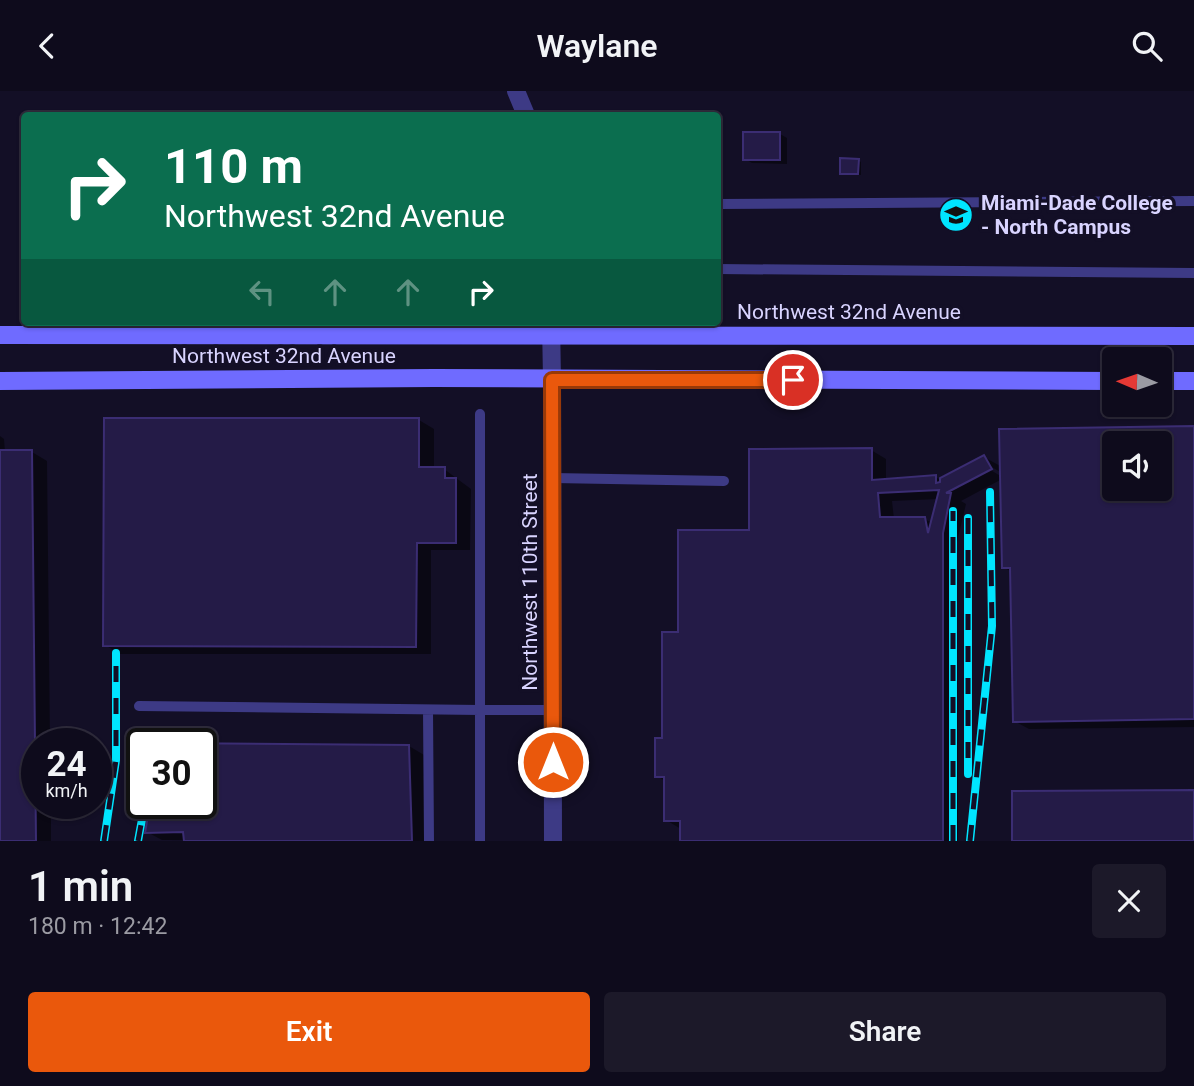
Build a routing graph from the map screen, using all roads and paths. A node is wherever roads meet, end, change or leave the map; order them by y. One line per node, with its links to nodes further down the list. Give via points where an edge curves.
1 (516, 91): 2 (street)
2 (525, 112)
3 (1194, 201): 4 (lane)
4 (721, 204)
5 (721, 269): 6 (lane)
6 (1194, 273)
7 (551, 328): 8 (main road, Northwest 32nd Avenue); 9 (main road, Northwest 32nd Avenue); 10 (street, Northwest 110th Street)
8 (0, 335)
9 (1194, 336)
10 (552, 380): 11 (main road, Northwest 32nd Avenue); 12 (main road, Northwest 32nd Avenue); 16 (street, Northwest 110th Street)
11 (0, 381)
12 (1102, 381)
13 (1172, 381): 14 (main road)
14 (1194, 381)
15 (480, 414): 20 (lane)
16 (553, 478): 17 (lane); 21 (street, Northwest 110th Street)
17 (724, 481)
18 (139, 706): 19 (lane)
19 (428, 710): 20 (lane); 22 (lane)
20 (480, 710): 21 (lane); 23 (lane)
21 (553, 710): 24 (street, Northwest 110th Street)
22 (429, 841)
23 (480, 841)
24 (553, 841)

